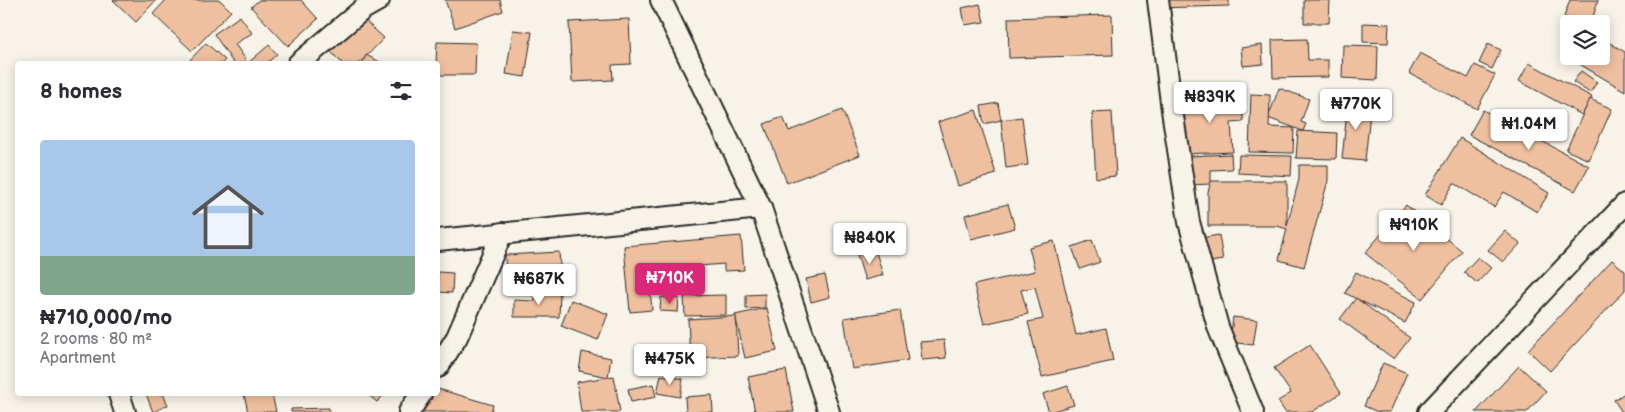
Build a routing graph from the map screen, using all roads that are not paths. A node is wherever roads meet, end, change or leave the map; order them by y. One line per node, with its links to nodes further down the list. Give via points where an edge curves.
1 (379, 0): 4 (street, via 363,9)
2 (661, 0): 6 (street)
3 (1158, 0): 16 (street, via 1189,222 1218,327)
4 (302, 61)
5 (1625, 204): 12 (street)
6 (761, 208): 7 (street); 15 (street)
7 (502, 233): 8 (street); 9 (street, via 457,337)
8 (440, 240)
9 (440, 365)
10 (120, 396): 13 (street)
11 (420, 396): 14 (street)
12 (1439, 408)
13 (125, 412)
14 (409, 412)
15 (829, 412)
16 (1253, 412)

